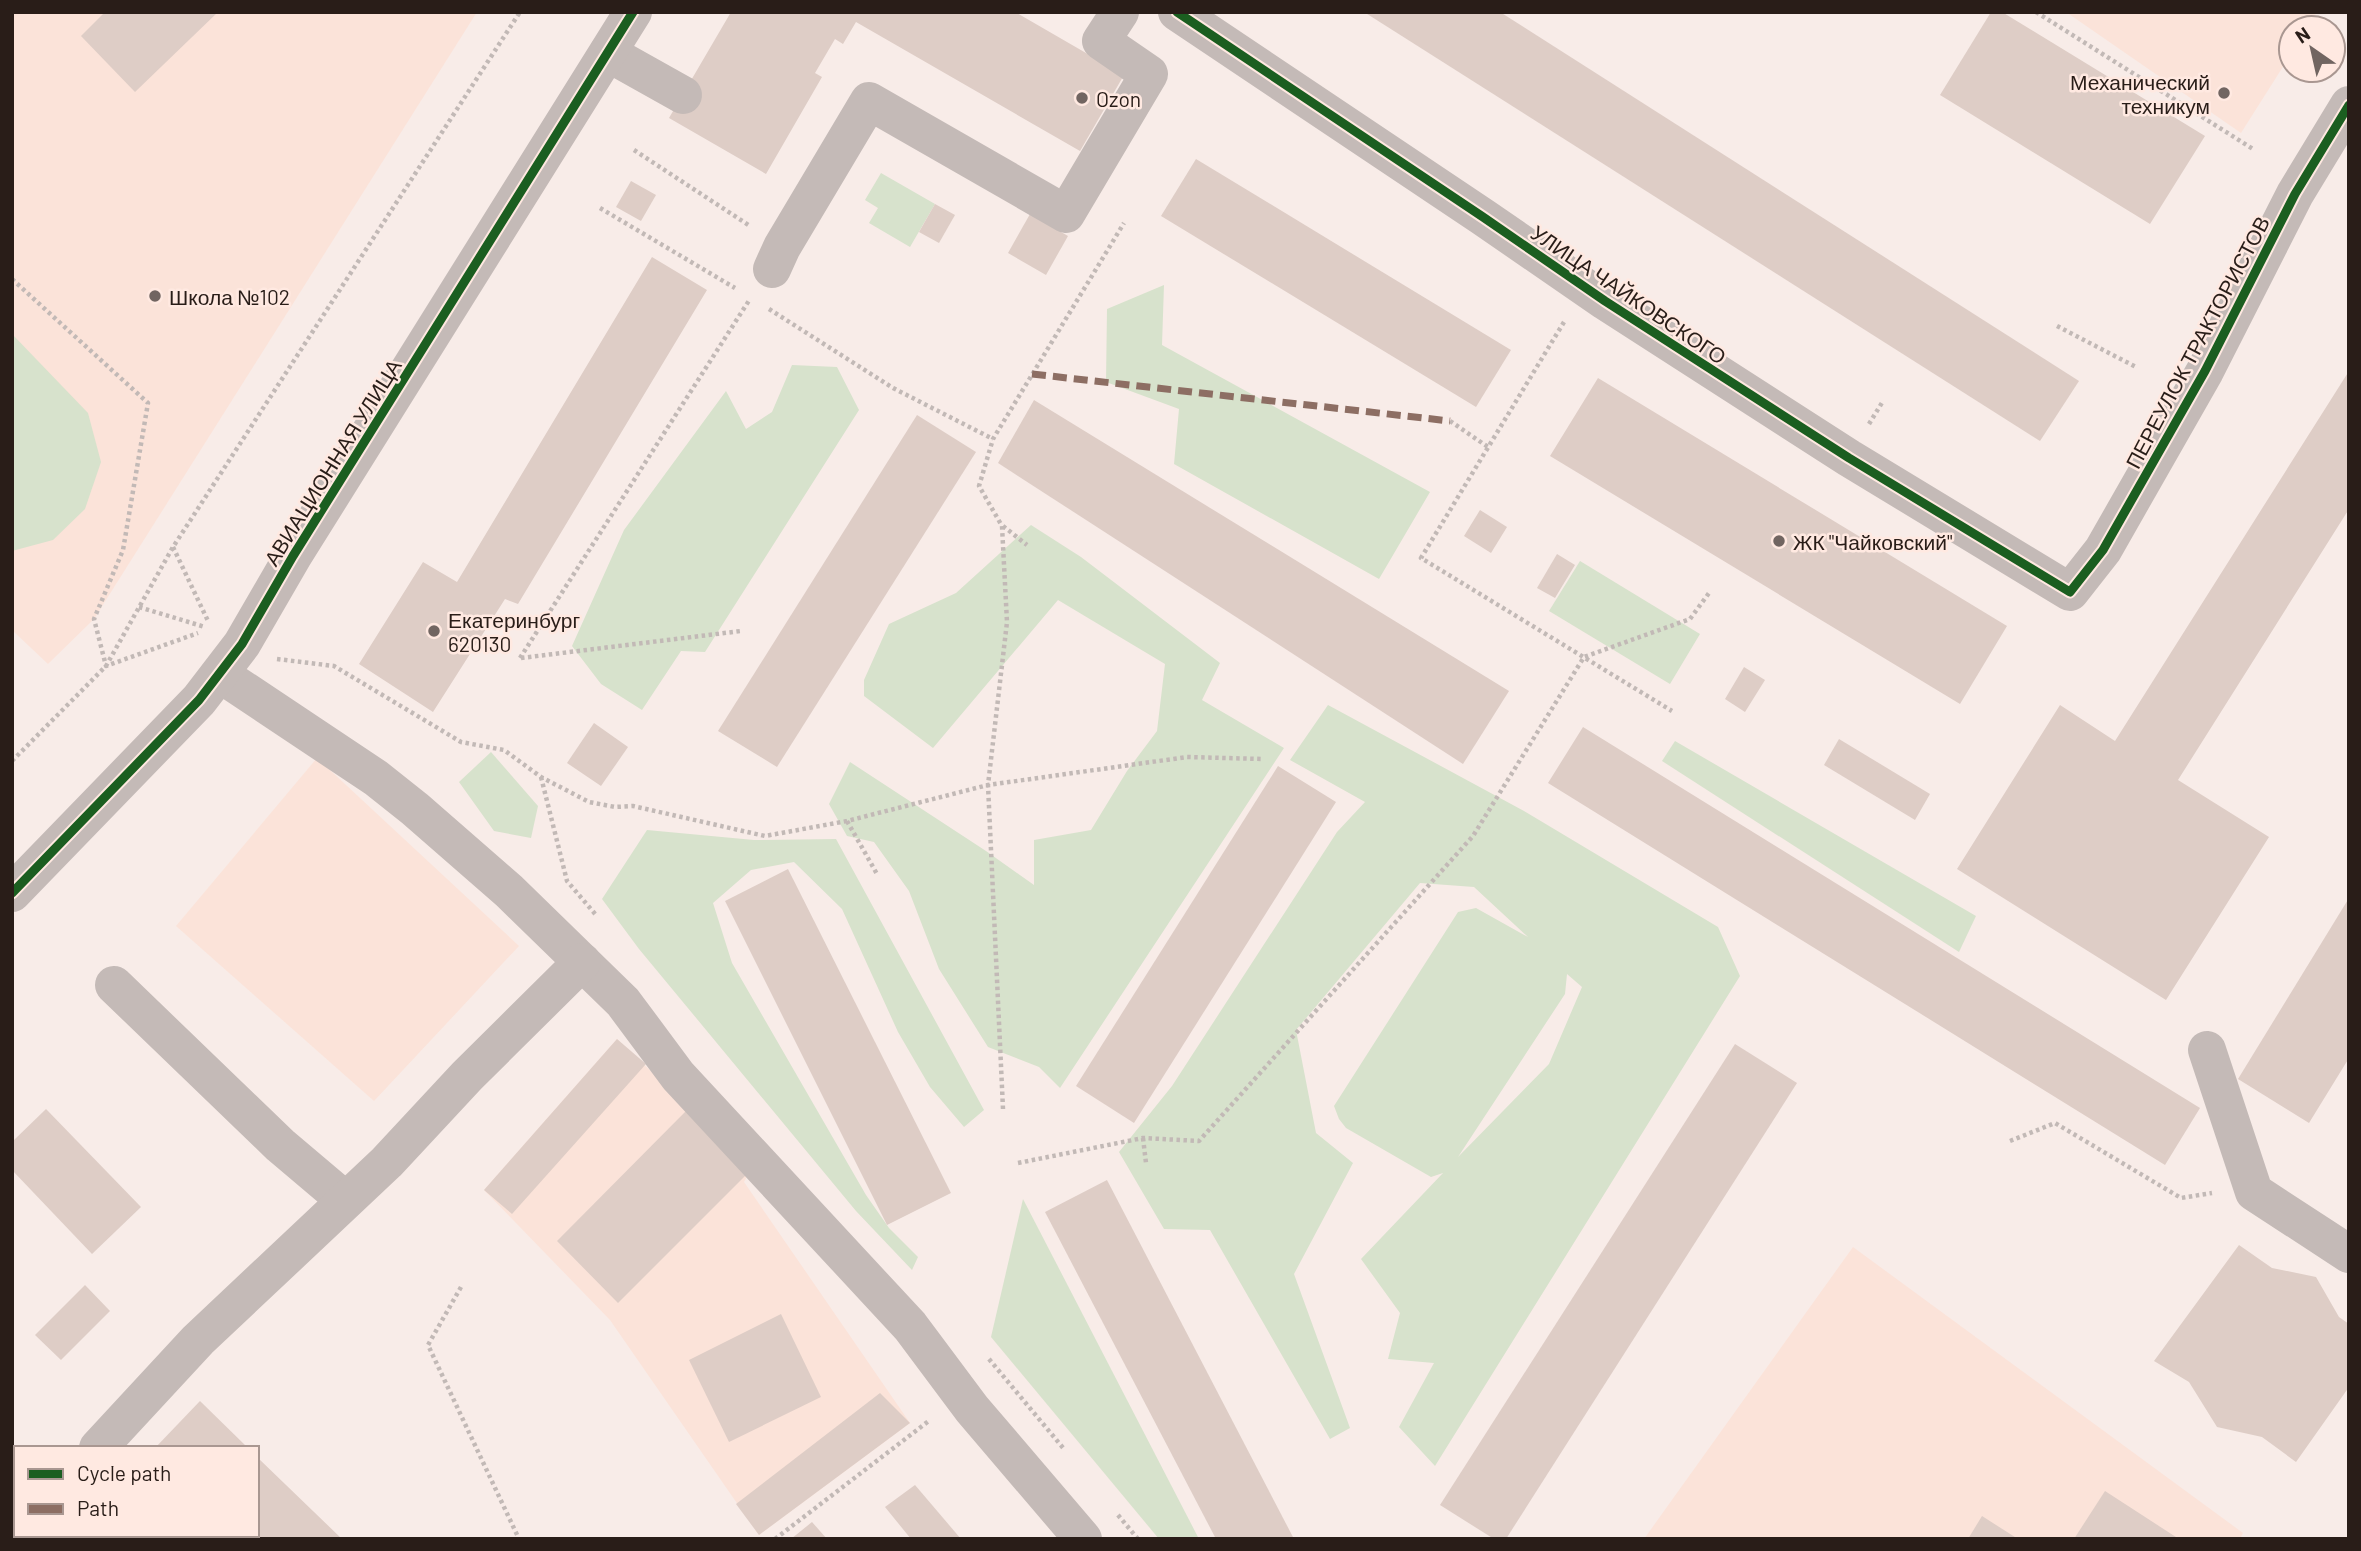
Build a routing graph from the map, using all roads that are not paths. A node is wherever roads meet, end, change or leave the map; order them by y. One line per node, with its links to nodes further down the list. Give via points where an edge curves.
1 (633, 12): 4 (street, АВИАЦИОННАЯ УЛИЦА)
2 (1177, 12): 8 (street, УЛИЦА ЧАЙКОВСКОГО, via 1605,301 1849,458)
3 (1105, 37): 7 (street, via 1149,74 1066,214 869,101)
4 (608, 53): 5 (street); 9 (street, АВИАЦИОННАЯ УЛИЦА)
5 (683, 95)
6 (2349, 105): 8 (street, ПЕРЕУЛОК ТРАКТОРИСТОВ, via 2295,194 2205,371 2103,550)
7 (772, 270)
8 (2070, 592)
9 (220, 674): 10 (street, АВИАЦИОННАЯ УЛИЦА); 11 (street, via 405,801)
10 (12, 893)
11 (582, 962): 14 (street); 17 (street, via 623,1002 678,1076 910,1326 962,1396)
12 (114, 985): 14 (street, via 280,1145)
13 (2207, 1050): 15 (street, via 2254,1192)
14 (345, 1200): 16 (street, via 198,1340)
15 (2349, 1254)
16 (100, 1446)
17 (1083, 1539)

